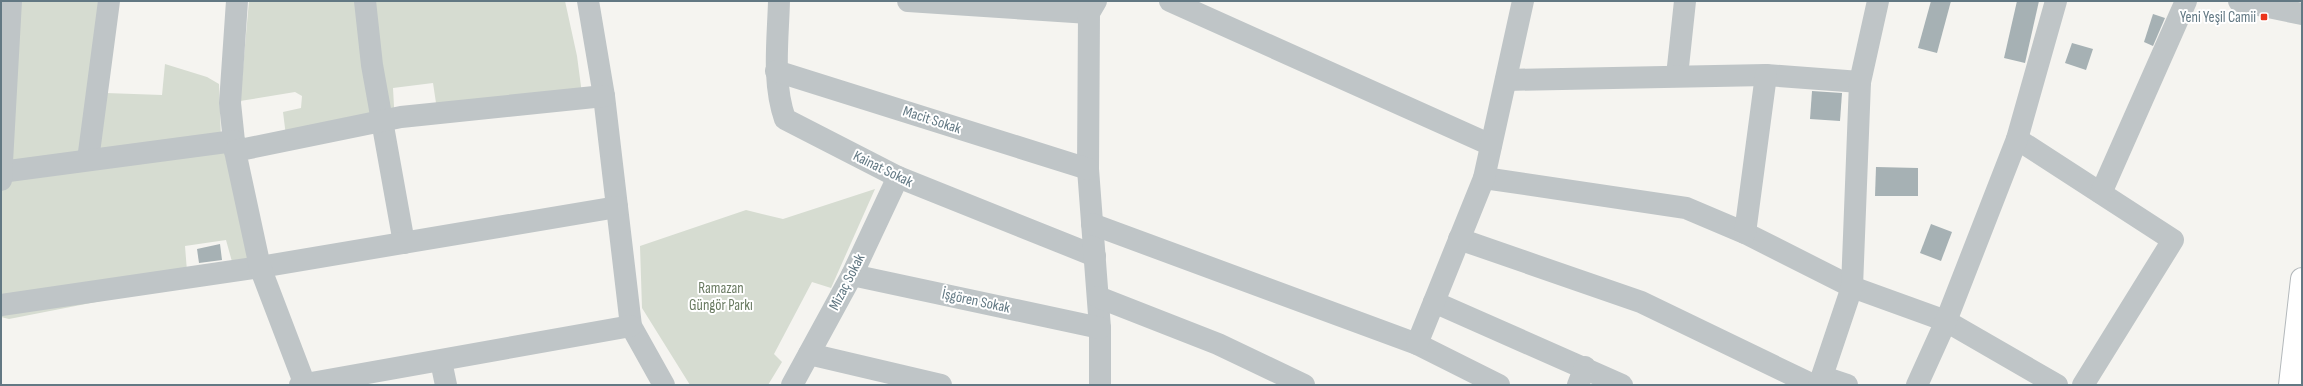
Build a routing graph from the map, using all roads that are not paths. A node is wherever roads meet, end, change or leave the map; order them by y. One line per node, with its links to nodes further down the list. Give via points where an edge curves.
1 (11, 1): 29 (street)
2 (109, 1): 27 (street)
3 (237, 1): 26 (street, via 230,103)
4 (365, 1): 23 (street)
5 (588, 1): 22 (street)
6 (779, 1): 17 (street, Kainat Sokak)
7 (908, 1): 15 (street)
8 (1170, 1): 25 (street)
9 (1523, 1): 20 (street)
10 (1685, 1): 19 (street)
11 (1878, 1): 21 (street)
12 (2056, 1): 24 (street)
13 (2186, 1): 33 (street)
14 (2239, 1): 16 (street)
15 (1093, 7): 28 (street)
16 (2302, 14)
17 (776, 71): 28 (street, Macit Sokak); 30 (street, Kainat Sokak, via 780,104 785,119)
18 (1766, 75): 19 (street); 21 (street); 36 (street)
19 (1677, 76): 20 (street)
20 (1506, 80): 25 (street)
21 (1860, 82): 43 (street)
22 (604, 96): 23 (street); 34 (street)
23 (381, 120): 26 (street); 38 (street)
24 (2017, 139): 33 (street); 47 (street)
25 (1491, 145): 31 (street)
26 (234, 146): 27 (street); 40 (street)
27 (88, 160): 29 (street)
28 (1088, 169): 35 (street)
29 (1, 172): 32 (street)
30 (898, 178): 39 (street, Kainat Sokak); 41 (street, Mizaç Sokak)
31 (1484, 178): 36 (street, via 1686,208); 37 (street)
32 (1, 180)
33 (2101, 194): 67 (street, via 2173,240)
34 (617, 207): 38 (street); 48 (street)
35 (1092, 224): 39 (street); 50 (street)
36 (1745, 233): 43 (street)
37 (1460, 239): 45 (street); 54 (street, via 1641,302)
38 (404, 243): 40 (street)
39 (1095, 256): 44 (street)
40 (260, 267): 46 (street); 55 (street)
41 (852, 275): 49 (street, İşgören Sokak); 51 (street, Mizaç Sokak)
42 (2302, 279): 68 (main road)
43 (1852, 287): 47 (street); 54 (street)
44 (1098, 297): 49 (street); 61 (street, via 1218,344)
45 (1434, 302): 50 (street); 53 (street)
46 (1, 305)
47 (1946, 321): 65 (street); 66 (street)
48 (631, 326): 52 (street); 57 (street)
49 (1100, 328): 60 (street)
50 (1417, 344): 62 (street)
51 (809, 354): 58 (street, Mizaç Sokak); 59 (street)
52 (441, 361): 55 (street); 56 (street)
53 (1582, 376): 63 (street)
54 (1818, 382): 64 (street)
55 (303, 385)
56 (446, 385)
57 (664, 385)
58 (792, 385)
59 (941, 385)
60 (1100, 385)
61 (1304, 385)
62 (1499, 385)
63 (1622, 385)
64 (1847, 385)
65 (1917, 385)
66 (2057, 385)
67 (2083, 385)
68 (2290, 385)

